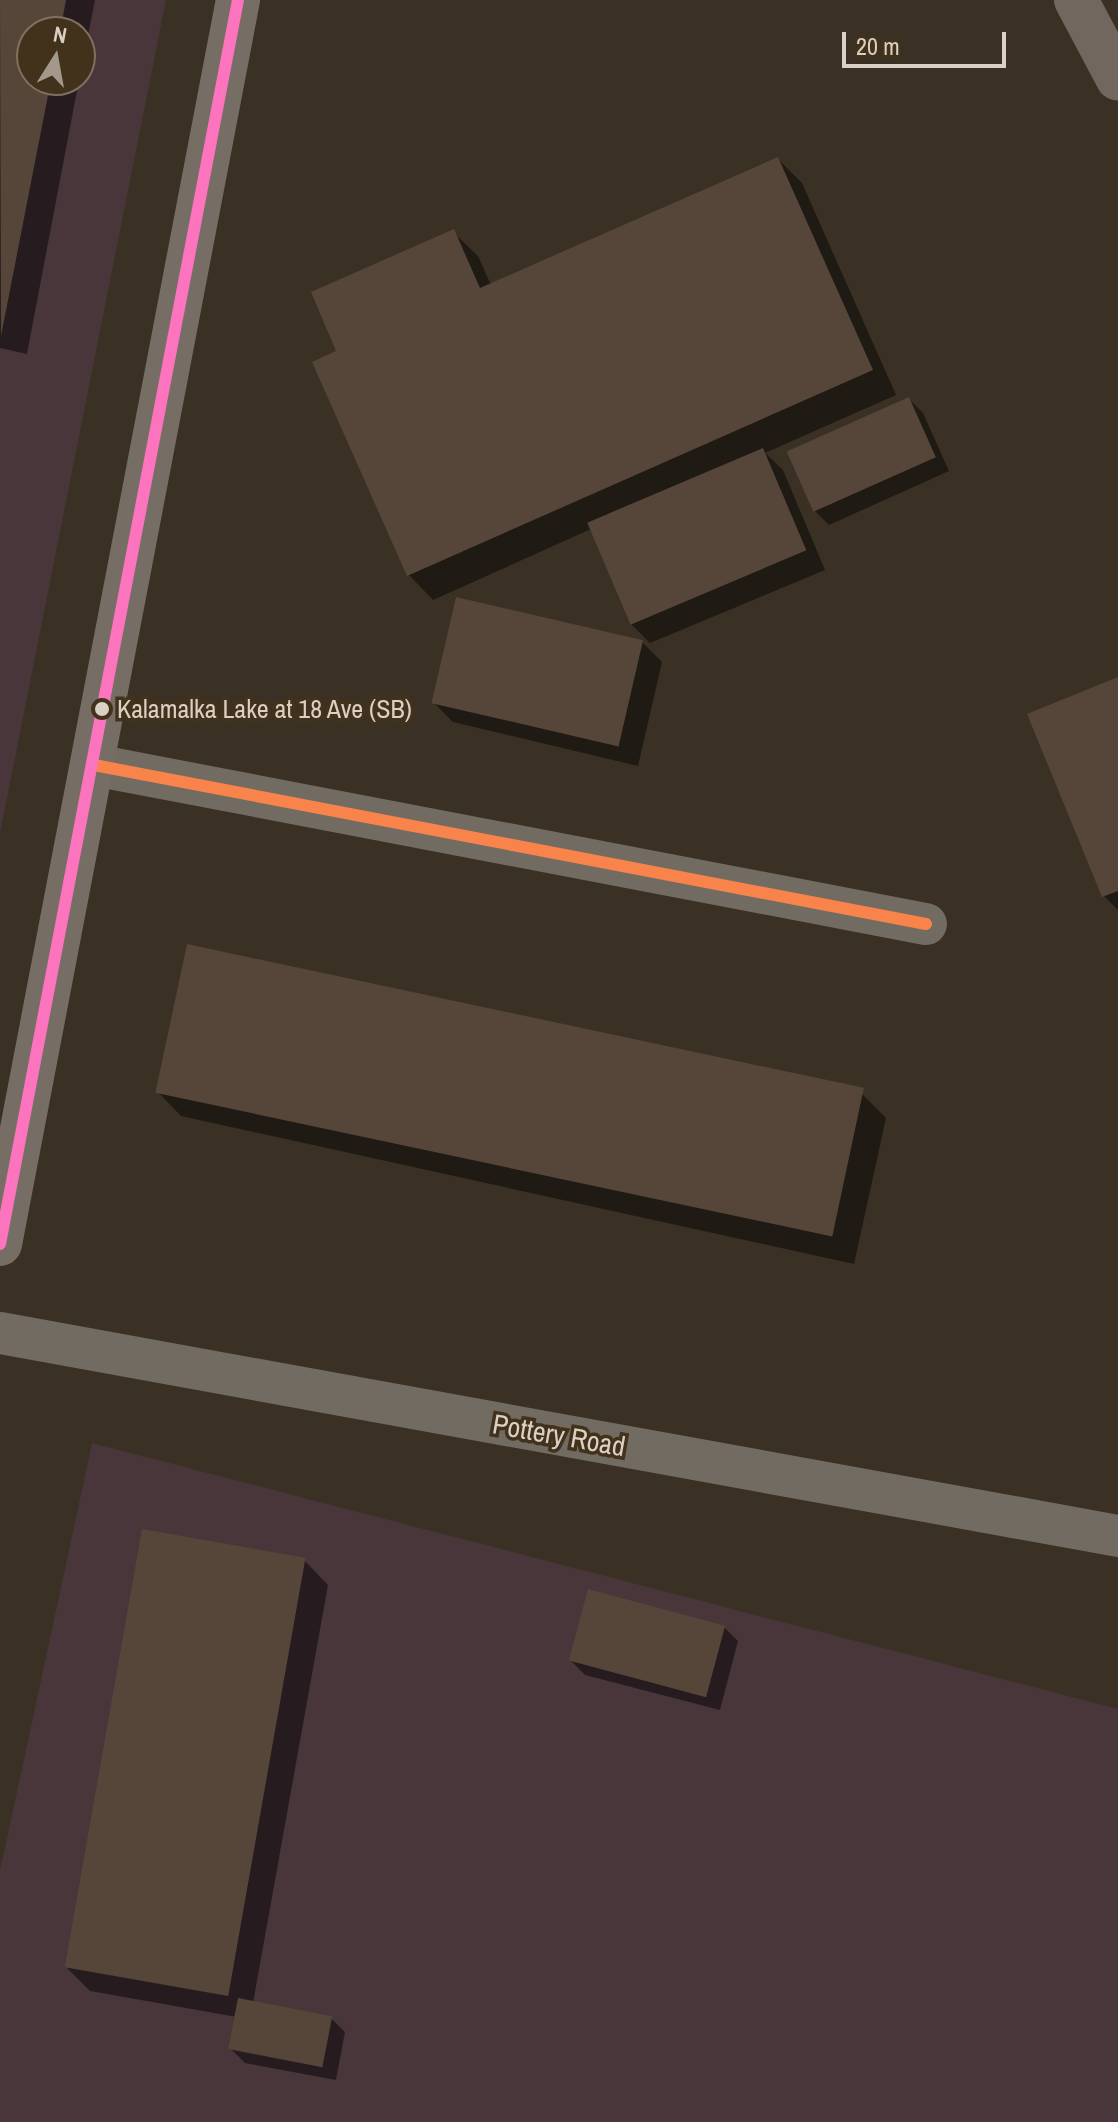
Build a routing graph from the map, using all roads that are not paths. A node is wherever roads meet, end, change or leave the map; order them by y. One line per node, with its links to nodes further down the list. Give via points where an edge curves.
1 (238, 0): 4 (main road)
2 (1076, 0): 3 (main road)
3 (1118, 79)
4 (94, 765): 5 (street); 6 (main road)
5 (926, 924)
6 (0, 1244)
7 (0, 1333): 8 (street, Pottery Road)
8 (1118, 1536)

